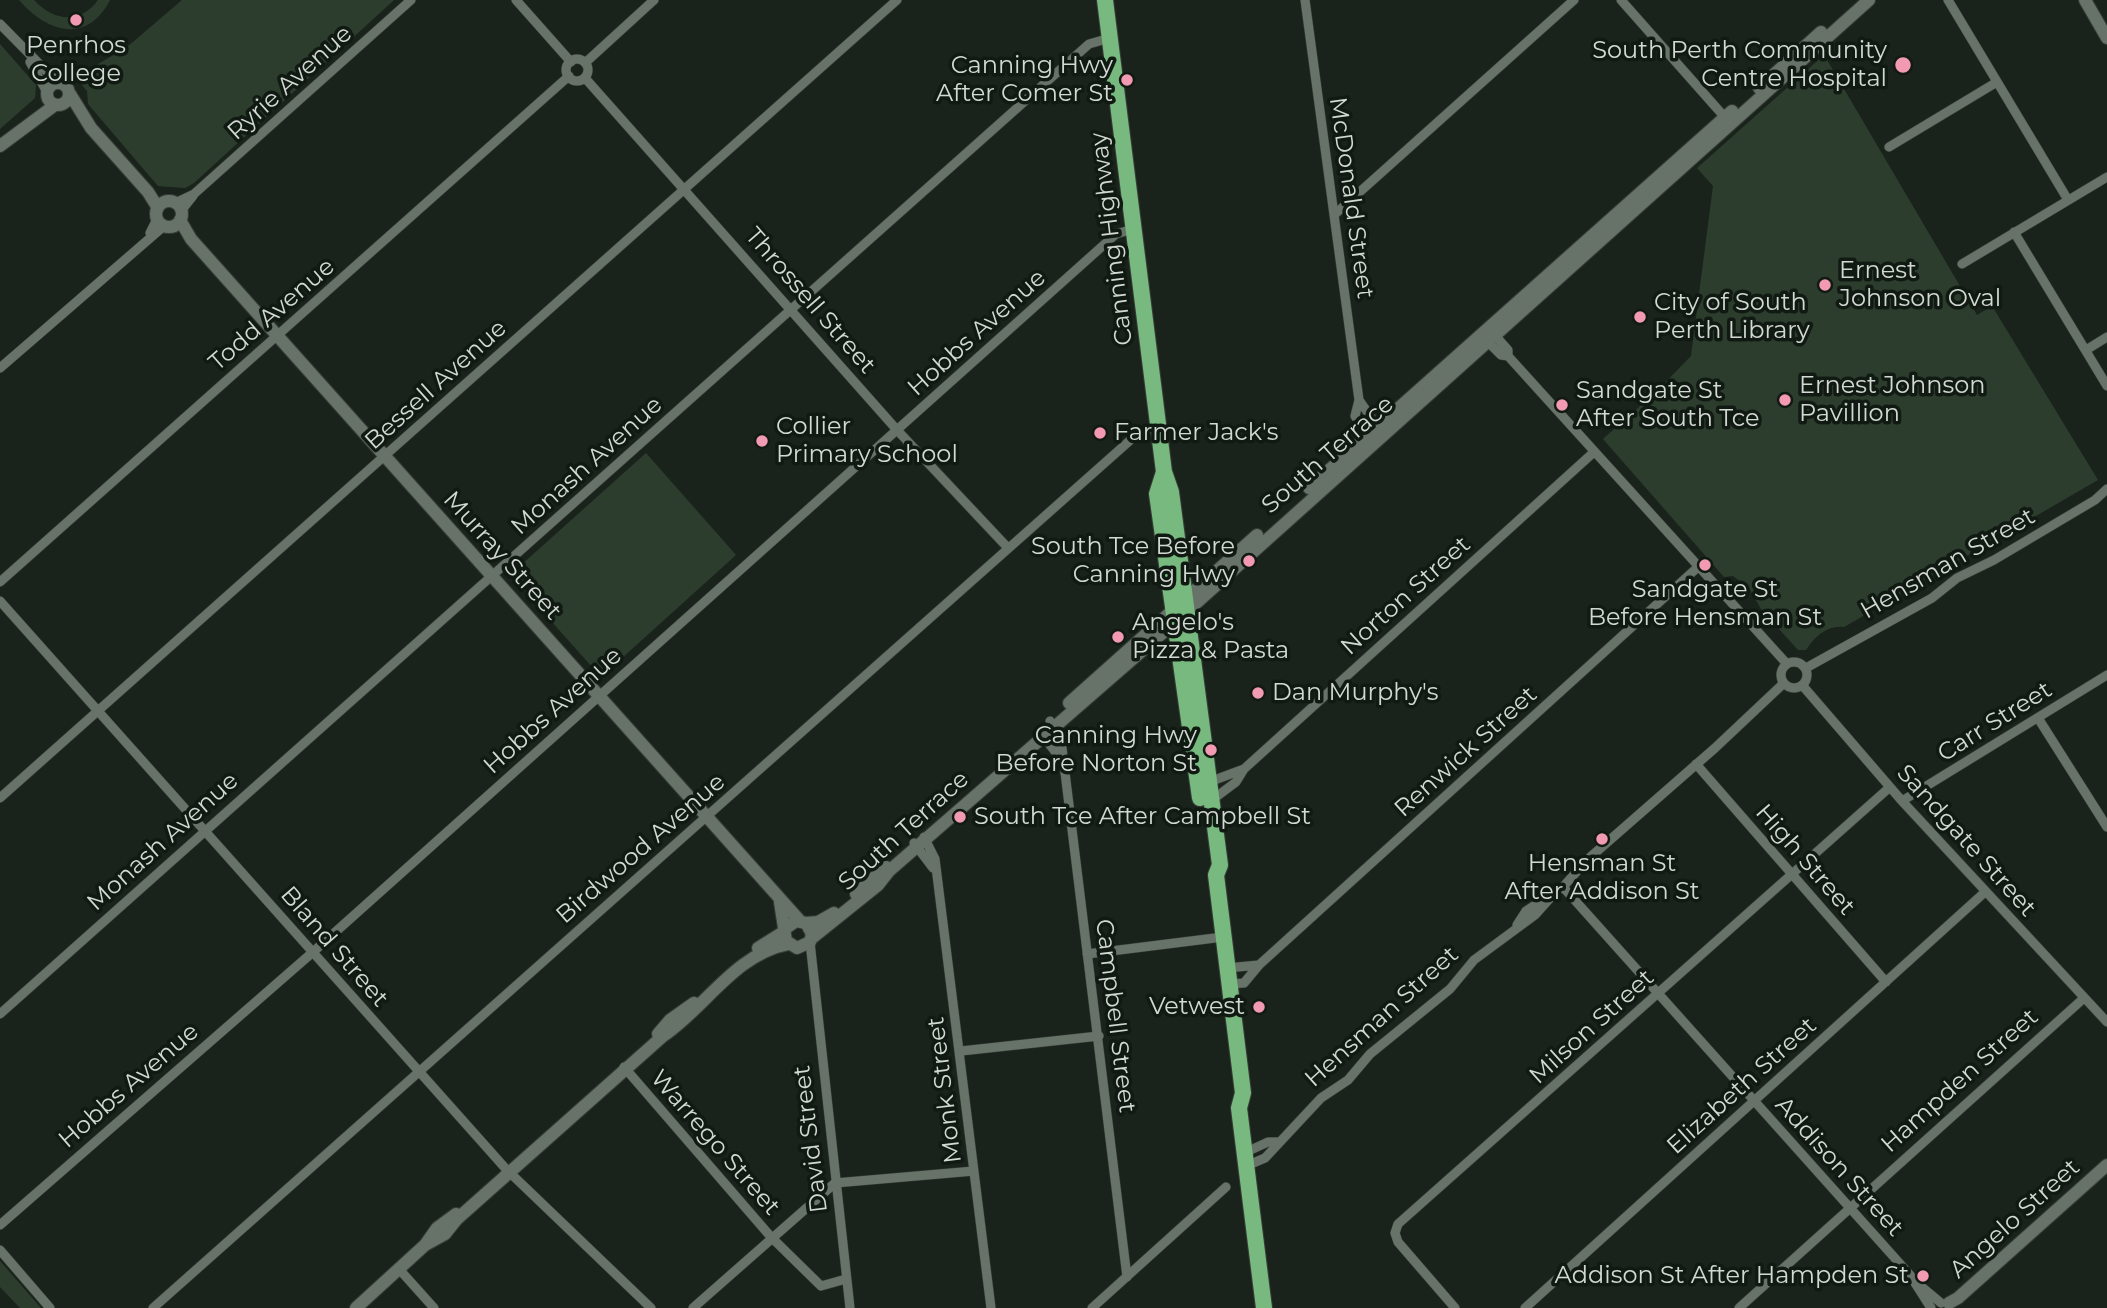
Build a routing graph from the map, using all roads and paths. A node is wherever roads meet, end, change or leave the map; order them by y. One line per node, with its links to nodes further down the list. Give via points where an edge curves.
1 (411, 0): 32 (street, Ryrie Avenue)
2 (516, 0): 17 (street)
3 (654, 0): 18 (street)
4 (897, 0): 30 (street, Bessell Avenue)
5 (1105, 0): 14 (highway, Canning Highway)
6 (1305, 0): 33 (street, McDonald Street)
7 (1574, 0): 33 (street)
8 (1621, 0): 25 (street)
9 (1858, 0): 25 (main road, South Terrace)
10 (1869, 0): 25 (main road, South Terrace)
11 (1948, 0): 21 (street)
12 (2085, 0): 15 (main road)
13 (0, 24): 16 (street, Murray Street)
14 (1110, 38): 34 (highway, Canning Highway); 37 (street, Monash Avenue, via 1089,44)
15 (2107, 38)
16 (24, 51): 22 (street, Murray Street); 24 (street, Murray Street)
17 (571, 62): 18 (street); 19 (street)
18 (585, 63): 20 (street)
19 (569, 76): 20 (street, via 576,81); 38 (street, Todd Avenue)
20 (585, 78): 30 (street, Throssell Street)
21 (1997, 82): 28 (street); 31 (street)
22 (58, 83): 23 (main road, Murray Street, via 67,87); 24 (main road, via 51,86)
23 (69, 94): 24 (main road, via 68,100); 26 (main road, Murray Street)
24 (52, 99): 26 (main road, Murray Street); 27 (main road)
25 (1727, 121): 39 (main road, South Terrace)
26 (91, 128): 32 (main road, Murray Street)
27 (4, 142)
28 (1889, 147)
29 (2107, 177): 31 (street)
30 (685, 188): 37 (street, Throssell Street); 50 (street, Bessell Avenue)
31 (2068, 200): 35 (street)
32 (169, 214): 38 (main road, Murray Street); 42 (street)
33 (1334, 215): 44 (street, McDonald Street)
34 (1133, 229): 45 (highway, Canning Highway); 46 (street, Hobbs Avenue, via 1116,234)
35 (2014, 233): 36 (street); 41 (street)
36 (1962, 264)
37 (793, 310): 46 (street, Throssell Street); 54 (street, Monash Avenue)
38 (278, 335): 50 (main road, Murray Street); 55 (street, Todd Avenue)
39 (1488, 335): 47 (main road, South Terrace); 49 (street, via 1508,350 1508,356)
40 (2107, 337): 41 (street)
41 (2086, 350): 43 (street)
42 (0, 368)
43 (2107, 386)
44 (1359, 400): 47 (street, McDonald Street); 48 (street, McDonald Street, via 1354,416)
45 (1158, 425): 52 (street, Birdwood Avenue, via 1135,436); 57 (highway, Canning Highway, via 1164,472 1157,494)
46 (897, 430): 52 (street, Throssell Street); 63 (street, Hobbs Avenue)
47 (1381, 431): 48 (main road, South Terrace)
48 (1370, 441): 57 (main road, South Terrace)
49 (1594, 452): 53 (street); 70 (street, Norton Street)
50 (385, 456): 54 (main road, Murray Street); 64 (street, Bessell Avenue)
51 (2107, 489): 59 (street, Hensman Street, via 1957,578 1932,598)
52 (1009, 548): 76 (street, Birdwood Avenue)
53 (1698, 567): 58 (street); 92 (street, Renwick Street)
54 (491, 576): 63 (main road, Murray Street); 78 (street, Monash Avenue)
55 (0, 582)
56 (0, 601): 64 (street, Bland Street)
57 (1179, 610): 66 (main road, South Terrace); 71 (highway, Canning Highway); 80 (highway, Canning Highway, via 1209,868)
58 (1787, 664): 59 (street, via 1800,663); 61 (street, via 1781,675)
59 (1805, 668): 62 (street)
60 (2107, 675): 65 (street, Carr Street)
61 (1784, 683): 62 (street, via 1795,688); 69 (street, Hensman Street)
62 (1802, 685): 72 (street, Sandgate Street)
63 (598, 696): 76 (main road, Murray Street); 90 (street, Hobbs Avenue)
64 (99, 711): 73 (street, Bessell Avenue); 78 (street, Bland Street)
65 (2038, 718): 75 (street, Carr Street); 77 (street)
66 (1053, 723): 67 (main road, South Terrace); 68 (street, Campbell Street)
67 (1041, 734): 68 (street, Campbell Street); 79 (main road, South Terrace)
68 (1062, 761): 91 (street, Campbell Street)
69 (1696, 764): 81 (street, High Street); 82 (street, Hensman Street, via 1587,860)
70 (1244, 769): 71 (street, Norton Street); 74 (street, Norton Street, via 1236,782)
71 (1209, 782): 74 (highway, Canning Highway)
72 (1890, 787): 75 (street, Sandgate Street); 81 (street, Milson Street)
73 (0, 798)
74 (1212, 800): 80 (highway, Canning Highway, via 1220,864)
75 (1902, 801): 83 (street, Sandgate Street)
76 (706, 817): 84 (main road, Murray Street); 103 (street, Birdwood Avenue)
77 (2107, 827)
78 (205, 830): 90 (street, Bland Street); 98 (street, Monash Avenue)
79 (920, 841): 85 (main road, South Terrace, via 832,915); 88 (main road, South Terrace, via 878,885); 101 (street, Monk Street, via 935,859)
80 (1216, 875): 87 (highway, Canning Highway)
81 (1791, 875): 95 (street, High Street); 96 (street, Milson Street)
82 (1563, 887): 96 (street, Addison Street); 105 (street, Hensman Street, via 1543,908 1474,960 1435,1003 1321,1098 1279,1142 1268,1142)
83 (1985, 892): 95 (street, Elizabeth Street); 97 (street, Sandgate Street)
84 (780, 902): 85 (main road, Murray Street); 86 (main road, Murray Street)
85 (803, 922): 86 (main road, South Terrace, via 792,922); 88 (main road)
86 (785, 929): 89 (main road, Murray Street); 102 (main road, via 675,1016)
87 (1223, 937): 91 (street); 94 (highway, Canning Highway)
88 (811, 940): 89 (main road, South Terrace); 93 (street, David Street)
89 (793, 946): 93 (street, David Street); 102 (main road, via 772,947 754,957 681,1025)
90 (313, 952): 103 (street, Bland Street); 113 (street, Hobbs Avenue)
91 (1087, 954): 100 (street, Campbell Street)
92 (1259, 965): 94 (street); 94 (street, Renwick Street, via 1244,983)
93 (810, 967): 110 (street, David Street)
94 (1228, 976): 105 (highway, Canning Highway, via 1243,1093 1239,1108)
95 (1886, 982): 104 (street, Elizabeth Street)
96 (1658, 993): 104 (street, Addison Street); 131 (street, Milson Street, via 1398,1224 1398,1242)
97 (2084, 998): 99 (street, Sandgate Street); 112 (street, Hampden Street)
98 (0, 1014)
99 (2106, 1023)
100 (1099, 1036): 101 (street); 117 (street, Campbell Street)
101 (961, 1051): 108 (street, Monk Street)
102 (624, 1068): 107 (main road); 114 (street, Warrego Street)
103 (418, 1072): 107 (street, Bland Street); 121 (street, Birdwood Avenue)
104 (1754, 1102): 112 (street, Addison Street); 132 (street, Elizabeth Street)
105 (1250, 1157): 129 (highway, Canning Highway); 130 (highway, Canning Highway)
106 (2107, 1165): 119 (main road, Angelo Street)
107 (508, 1171): 116 (main road, via 437,1228); 124 (street, Bland Street)
108 (974, 1171): 110 (street); 127 (street, Monk Street)
109 (2107, 1175): 119 (main road, Angelo Street)
110 (835, 1183): 114 (street); 118 (street, David Street)
111 (1226, 1188): 117 (street)
112 (1850, 1207): 119 (street, Addison Street, via 1918,1285); 133 (street, Hampden Street)
113 (0, 1225)
114 (772, 1237): 118 (street, Warrego Street, via 821,1286); 125 (street)
115 (0, 1250): 120 (street)
116 (399, 1269): 122 (main road); 123 (street)
117 (1127, 1277): 128 (street)
118 (846, 1279): 126 (street, David Street)
119 (1945, 1306)
120 (50, 1308)
121 (153, 1308)
122 (356, 1308)
123 (433, 1308)
124 (651, 1308)
125 (694, 1308)
126 (850, 1308)
127 (991, 1308)
128 (1092, 1308)
129 (1264, 1308)
130 (1275, 1308)
131 (1455, 1308)
132 (1525, 1308)
133 (1739, 1308)

